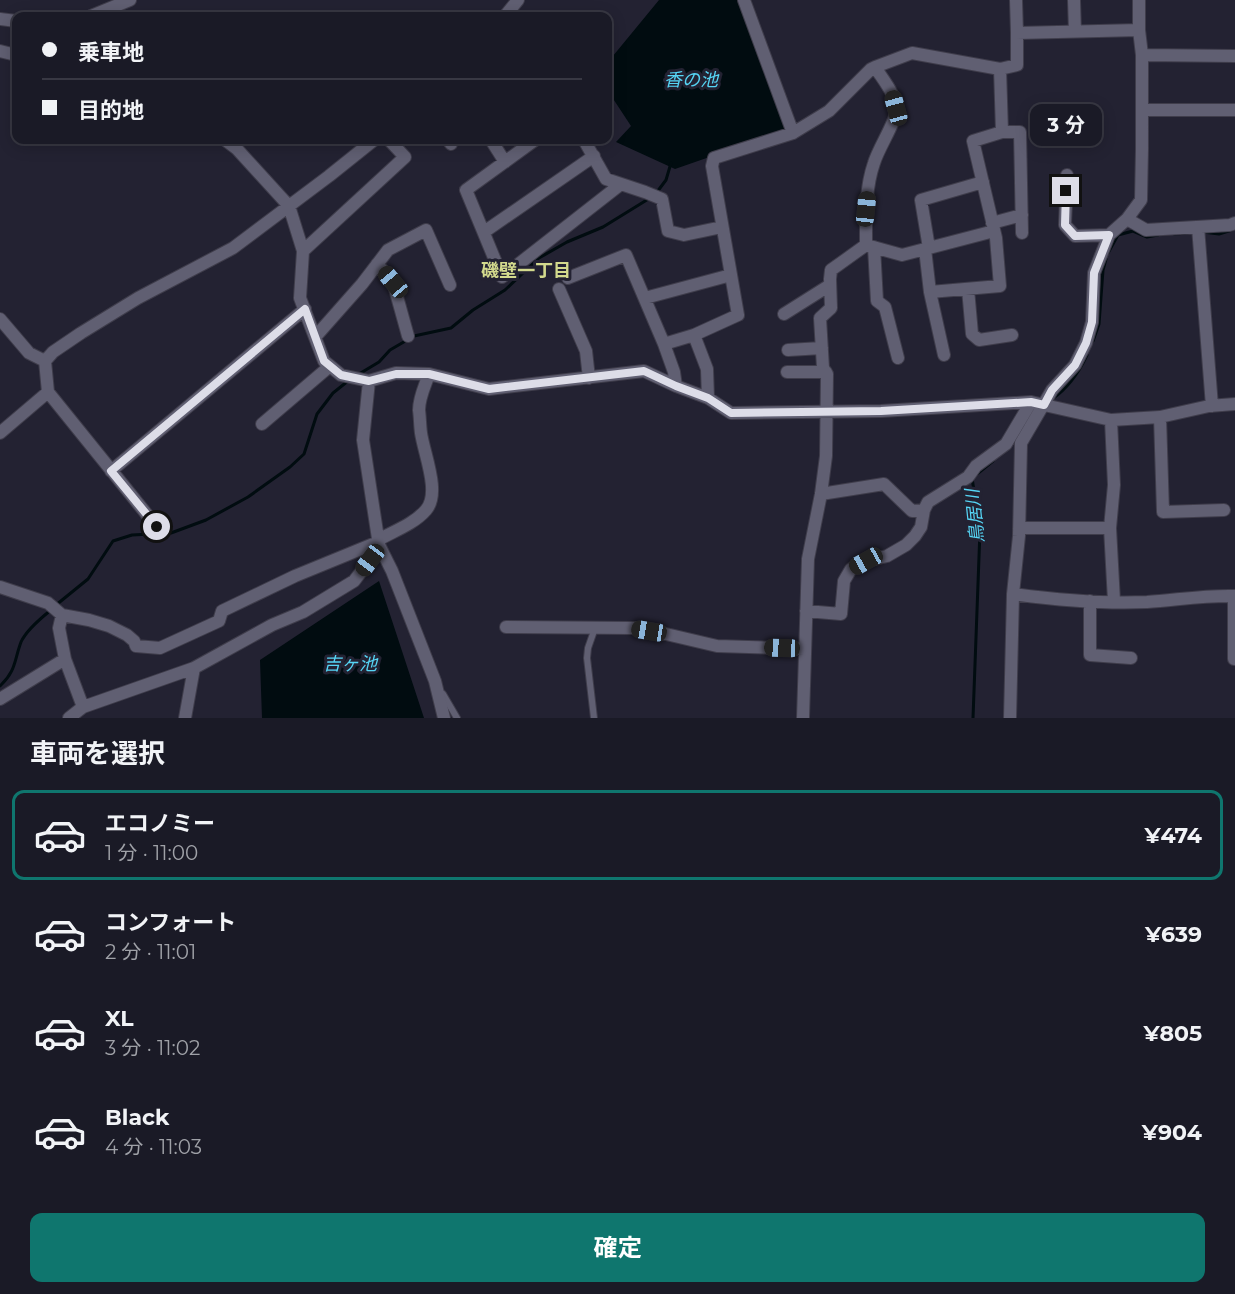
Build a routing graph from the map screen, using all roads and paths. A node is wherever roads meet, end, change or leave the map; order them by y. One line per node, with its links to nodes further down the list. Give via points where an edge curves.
1 (130, 0): 7 (street)
2 (518, 0): 8 (street)
3 (744, 0): 19 (street)
4 (1016, 0): 11 (street)
5 (1074, 0): 10 (street)
6 (1139, 0): 9 (street)
7 (101, 12)
8 (508, 12)
9 (1139, 30): 10 (street); 12 (street)
10 (1075, 32): 11 (street)
11 (1017, 33): 15 (street, via 1017,65)
12 (1142, 55): 13 (street); 16 (street)
13 (1235, 56)
14 (875, 67): 15 (street, via 912,53); 19 (street, via 829,111); 41 (street, via 892,95 896,115 878,150 868,188)
15 (1000, 69): 18 (street)
16 (1142, 110): 17 (street); 33 (street, via 1141,200)
17 (1235, 110)
18 (1002, 132): 29 (street, via 974,141); 32 (street, via 1020,132)
19 (793, 133): 35 (street, via 714,158)
20 (230, 144): 31 (street)
21 (369, 144): 31 (street)
22 (393, 144): 43 (street, via 405,157)
23 (494, 144): 27 (street)
24 (530, 144): 27 (street)
25 (586, 144): 26 (street)
26 (594, 156): 30 (street, via 606,179); 38 (street)
27 (505, 162): 38 (street, via 466,190)
28 (1067, 175): 40 (street, via 1065,225 1075,236)
29 (983, 182): 36 (street); 42 (street, via 921,200)
30 (621, 184): 35 (street, via 662,199 668,231 684,235); 38 (street, via 502,277)
31 (289, 206): 43 (street); 65 (street, via 232,248 138,298)
32 (1022, 215): 36 (street); 39 (street)
33 (1127, 219): 37 (street, via 1146,230); 40 (street)
34 (1235, 223): 37 (street)
35 (722, 227): 45 (street)
36 (993, 227): 42 (street); 50 (street, via 1000,286)
37 (1198, 227): 77 (street)
38 (484, 232)
39 (1022, 233)
40 (1109, 235): 75 (street, via 1094,273 1092,322 1086,343 1075,365)
41 (870, 246): 42 (street, via 902,255); 48 (street, via 831,270); 64 (street, via 877,301 885,307)
42 (927, 249): 51 (street)
43 (303, 251): 53 (street, via 300,298)
44 (377, 264): 47 (street, via 388,250 426,231); 58 (street); 59 (street, via 393,282)
45 (731, 275): 52 (street); 56 (street, via 738,315)
46 (568, 278): 52 (street, via 626,255)
47 (450, 285)
48 (830, 285): 54 (street); 61 (street, via 831,308 820,318)
49 (559, 289): 70 (street, via 586,351)
50 (968, 289): 51 (street); 57 (street, via 972,334 979,340)
51 (930, 292): 63 (street)
52 (645, 298): 60 (street)
53 (305, 309): 58 (street); 83 (street)
54 (784, 314)
55 (0, 319): 65 (street, via 29,353)
56 (694, 335): 60 (street); 74 (street, via 707,369)
57 (1012, 335)
58 (316, 336): 66 (street, via 324,361)
59 (408, 336)
60 (664, 344): 72 (street)
61 (822, 348): 62 (street); 68 (street)
62 (788, 350)
63 (944, 355)
64 (898, 358)
65 (45, 361): 73 (street)
66 (330, 366): 71 (street, via 341,375); 81 (street)
67 (787, 372): 68 (street)
68 (826, 372): 78 (street)
69 (429, 374): 70 (street, via 489,389); 71 (street, via 396,374); 90 (street, via 419,407 432,495 428,508 416,519)
70 (590, 378): 72 (street, via 644,371)
71 (369, 381): 90 (street, via 363,440)
72 (676, 386): 74 (street)
73 (48, 392): 82 (street); 83 (street)
74 (708, 398): 78 (street, via 731,413)
75 (1037, 404): 78 (street); 80 (street); 85 (street, via 1006,444 976,466 968,477 928,502); 88 (street, via 1021,443)
76 (1235, 404): 77 (street)
77 (1212, 406): 79 (street)
78 (827, 412): 84 (street)
79 (1160, 417): 80 (street); 86 (street, via 1163,512)
80 (1111, 420): 89 (street, via 1114,485)
81 (262, 424)
82 (0, 433)
83 (111, 471): 87 (street)
84 (820, 494): 85 (street, via 884,484 912,511); 96 (street, via 808,559)
85 (924, 510): 96 (street, via 921,527 906,544 887,556 851,569 844,580 841,614)
86 (1224, 510)
87 (157, 527)
88 (1019, 528): 89 (street); 92 (street)
89 (1110, 528): 95 (street)
90 (378, 542): 97 (street, via 232,606 222,611 219,621 160,648 136,646 127,635 109,626); 104 (street, via 354,581 340,591); 105 (street)
91 (0, 587): 97 (street, via 48,603)
92 (1013, 594): 94 (street); 114 (street)
93 (1234, 596): 95 (street); 103 (street)
94 (1090, 601): 95 (street); 101 (street, via 1090,656)
95 (1114, 601)
96 (806, 611): 100 (street)
97 (62, 615): 102 (street, via 59,628)
98 (506, 627): 99 (street)
99 (595, 628): 100 (street, via 633,628 717,646); 112 (lane, via 587,658)
100 (804, 649): 113 (street)
101 (1131, 658)
102 (65, 659): 106 (street); 107 (street)
103 (1234, 659)
104 (194, 668): 107 (street); 109 (street)
105 (435, 681): 110 (street); 111 (lane)
106 (0, 699)
107 (83, 708): 108 (street)
108 (69, 718)
109 (185, 718)
110 (444, 718)
111 (457, 718)
112 (594, 718)
113 (803, 718)
114 (1010, 718)

